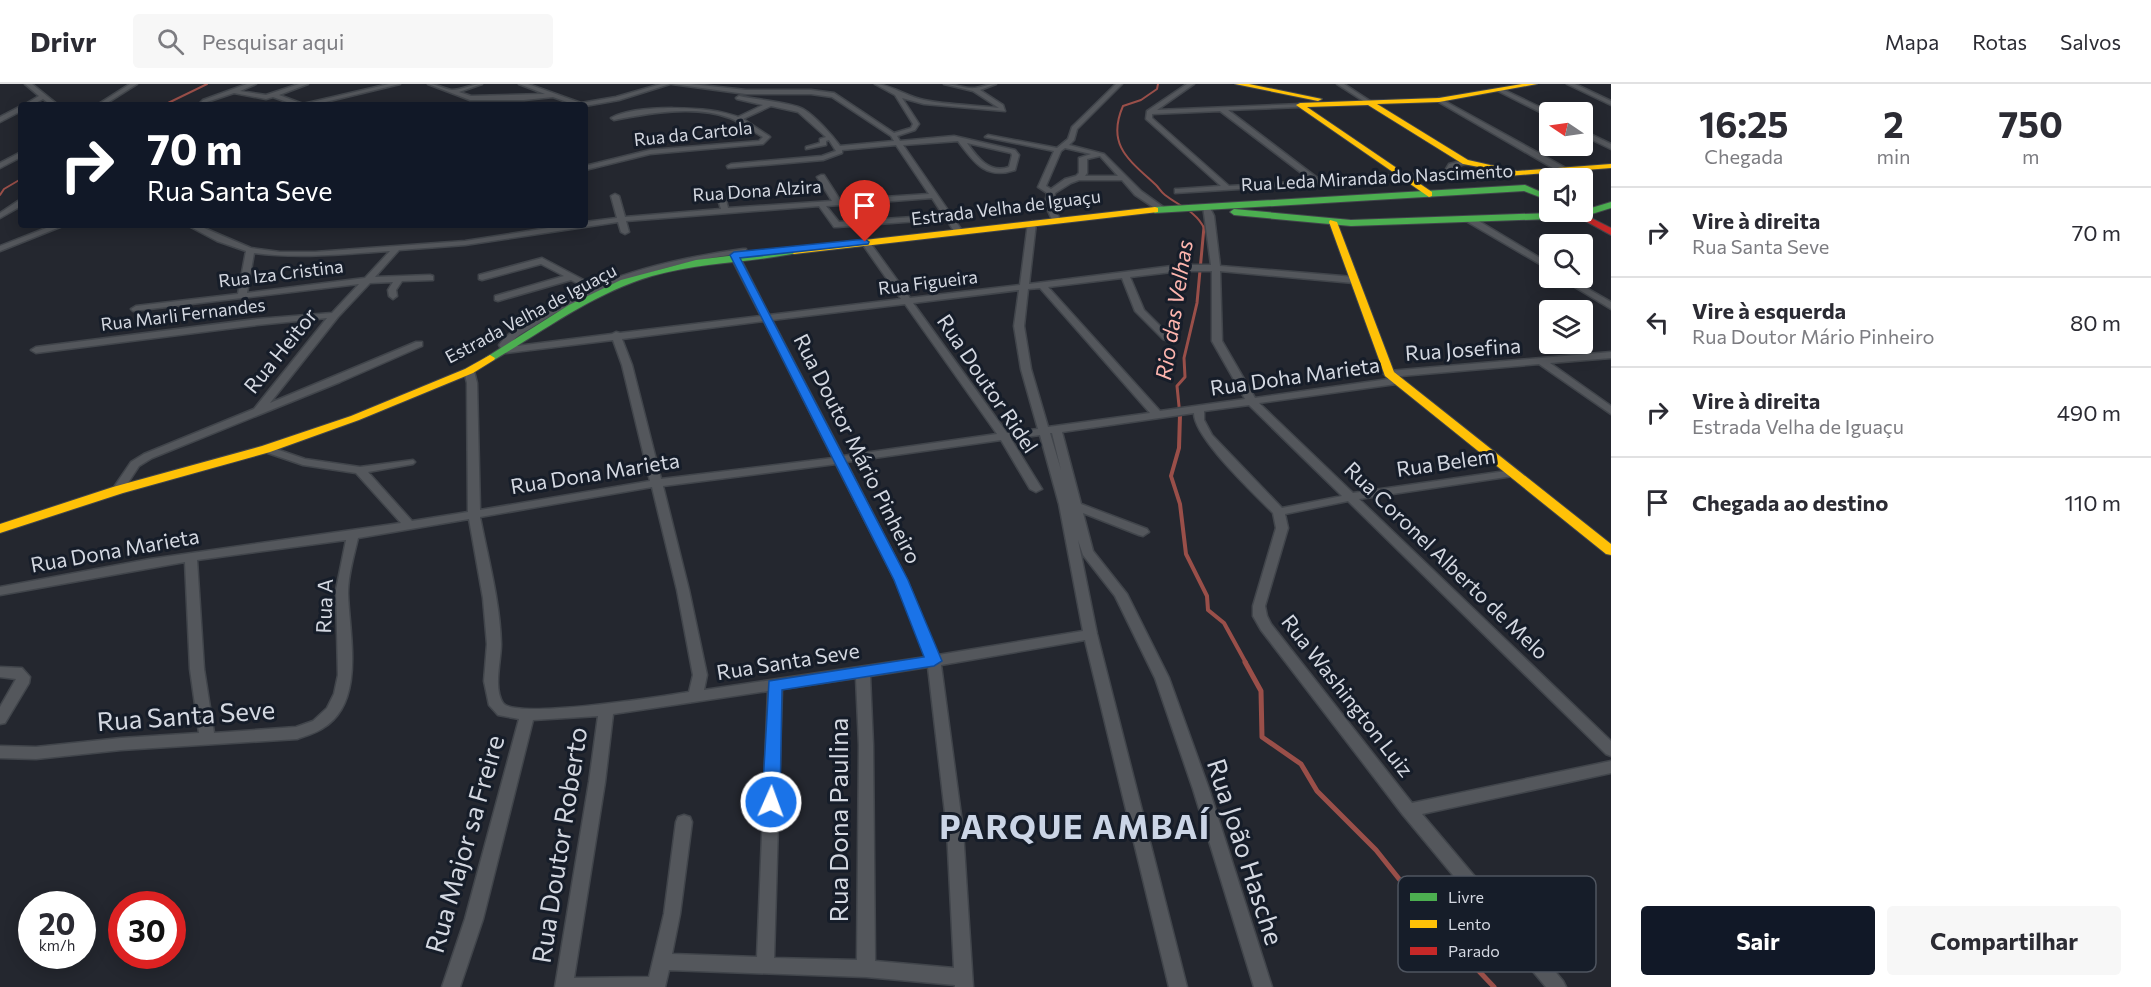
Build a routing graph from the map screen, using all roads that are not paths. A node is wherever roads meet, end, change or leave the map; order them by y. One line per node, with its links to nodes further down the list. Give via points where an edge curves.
1 (28, 84): 29 (street)
2 (134, 84): 33 (street)
3 (253, 84): 24 (street)
4 (305, 84): 27 (street)
5 (397, 84): 36 (street)
6 (431, 84): 25 (street)
7 (479, 84): 25 (street)
8 (522, 84): 28 (street)
9 (667, 84): 40 (street)
10 (675, 84): 21 (street)
11 (878, 84): 26 (street)
12 (946, 84): 22 (street)
13 (993, 84): 22 (street)
14 (1119, 84): 60 (street, via 1074,128 1071,140)
15 (1191, 84): 47 (street)
16 (1238, 84): 20 (main road)
17 (1340, 84): 43 (street)
18 (1534, 84): 23 (main road)
19 (1570, 84): 39 (street)
20 (1259, 86): 41 (main road)
21 (702, 88): 38 (street); 52 (street, via 829,94)
22 (975, 90): 26 (street, via 1002,110 924,102)
23 (1500, 90): 30 (main road); 46 (street)
24 (233, 91): 27 (street, via 262,98); 34 (street)
25 (452, 92): 28 (street, via 477,98)
26 (897, 94): 52 (street, via 915,119 916,127)
27 (274, 95): 35 (street)
28 (554, 95): 37 (street)
29 (44, 96): 31 (street); 32 (street)
30 (1439, 100): 43 (main road); 68 (street)
31 (33, 102)
32 (52, 102)
33 (105, 102)
34 (204, 102)
35 (294, 102)
36 (338, 102)
37 (573, 102)
38 (772, 103): 49 (street); 53 (street, via 800,110)
39 (1611, 103)
40 (588, 104)
41 (1345, 104): 42 (main road); 43 (main road)
42 (1300, 105): 44 (street); 74 (main road)
43 (1376, 107): 63 (main road)
44 (1222, 109): 47 (street); 77 (street)
45 (18, 110): 50 (street)
46 (1539, 110)
47 (1149, 112): 78 (street, via 1149,119)
48 (614, 118): 49 (street, via 664,111)
49 (738, 119): 67 (street, Rua da Cartola, via 767,137 761,143 651,152)
50 (0, 120)
51 (933, 132): 60 (street, via 964,132)
52 (893, 135): 56 (street)
53 (831, 138): 58 (street, via 822,140 821,146); 59 (street)
54 (1593, 138): 57 (street)
55 (960, 139): 55 (street, via 983,166 998,171 1012,168 1016,155 1013,152); 56 (street)
56 (898, 143): 59 (street); 86 (street)
57 (1611, 147)
58 (808, 148)
59 (840, 148): 65 (street, via 838,154 823,159)
60 (1061, 148): 61 (street); 81 (street, via 1042,187)
61 (1102, 155): 75 (street, via 1083,158); 76 (street)
62 (18, 156): 64 (street)
63 (1466, 162): 71 (main road); 72 (street, via 1452,166)
64 (0, 166)
65 (731, 166)
66 (1611, 166): 69 (main road)
67 (588, 167)
68 (1559, 168)
69 (1578, 168)
70 (1539, 170): 71 (main road)
71 (1503, 171): 72 (street); 79 (main road)
72 (1454, 174): 74 (street)
73 (821, 177): 87 (street)
74 (1405, 177): 77 (street); 83 (main road)
75 (1079, 178): 76 (street); 81 (street)
76 (1123, 178): 93 (street, via 1138,193)
77 (1318, 182): 78 (street)
78 (1227, 188): 80 (street)
79 (1525, 188): 83 (main road, Rua Leda Miranda do Nascimento); 84 (main road)
80 (1178, 191)
81 (1051, 192): 101 (street, via 1049,204)
82 (720, 193): 94 (street)
83 (1429, 194): 92 (main road, Rua Leda Miranda do Nascimento)
84 (1539, 194)
85 (615, 196): 99 (street)
86 (933, 196): 87 (street, Rua Dona Alzira); 98 (street)
87 (837, 202): 88 (street, Rua Dona Alzira)
88 (820, 203): 94 (street, Rua Dona Alzira); 98 (street, via 837,225)
89 (18, 205): 97 (street)
90 (1609, 207): 95 (main road, Estrada Velha de Iguaçu)
91 (1201, 208): 92 (main road, Estrada Velha de Iguaçu); 93 (main road, Estrada Velha de Iguaçu); 118 (street, Rua Coronel Alberto de Melo, via 1210,216)
92 (1236, 208): 102 (main road, Estrada Velha de Iguaçu)
93 (1168, 209): 101 (main road, Estrada Velha de Iguaçu)
94 (725, 210): 99 (street, Rua Dona Alzira)
95 (1593, 210)
96 (1539, 215): 100 (main road, Estrada Velha de Iguaçu)
97 (0, 216)
98 (947, 217): 110 (street)
99 (621, 218): 105 (street, Rua Dona Alzira); 109 (street)
100 (1469, 219): 102 (main road, Estrada Velha de Iguaçu); 117 (street)
101 (1056, 220): 104 (main road, Estrada Velha de Iguaçu)
102 (1333, 222): 125 (main road)
103 (1593, 222): 111 (main road)
104 (1032, 223): 110 (main road, Estrada Velha de Iguaçu); 127 (street)
105 (588, 224)
106 (53, 228): 114 (street)
107 (197, 228): 115 (street, Rua Dona Alzira)
108 (563, 228): 113 (street, Rua Dona Alzira, via 465,243)
109 (625, 232)
110 (959, 232): 112 (main road, Estrada Velha de Iguaçu)
111 (1611, 232)
112 (865, 242): 116 (main road, Estrada Velha de Iguaçu); 133 (street, Rua Doutor Ridel)
113 (398, 247): 115 (street, Rua Dona Alzira, via 315,254); 123 (street, Rua Heitor)
114 (0, 249)
115 (250, 250): 130 (street)
116 (739, 253): 129 (street, via 654,266); 137 (street, Rua Doutor Mário Pinheiro); 142 (main road, Estrada Velha de Iguaçu, via 668,268 602,292)
117 (1539, 261)
118 (1214, 268): 119 (street, Rua Figueira); 125 (street, Rua Figueira); 147 (street, Rua Coronel Alberto de Melo, via 1217,341)
119 (1125, 275): 126 (street, Rua Figueira); 139 (street, via 1140,311)
120 (482, 277): 121 (street, via 539,261)
121 (571, 277): 129 (street); 132 (street)
122 (430, 278): 124 (street, Rua Iza Cristina)
123 (369, 280): 124 (street, Rua Iza Cristina); 130 (street, Rua Iza Cristina); 136 (street, Rua Heitor)
124 (399, 280): 131 (street, via 392,290)
125 (1354, 280): 146 (main road)
126 (1042, 285): 127 (street, Rua Figueira); 151 (street)
127 (1022, 287): 133 (street, Rua Figueira); 152 (street, via 1019,326 1026,369)
128 (1581, 288): 134 (street)
129 (594, 289): 142 (street, via 509,338 504,345)
130 (242, 295): 135 (street, Rua Iza Cristina)
131 (393, 296)
132 (498, 298)
133 (908, 302): 137 (street, Rua Figueira); 153 (street, Rua Doutor Ridel)
134 (1611, 306)
135 (136, 309)
136 (334, 315): 141 (street, Rua Marli Fernandes); 149 (street, Rua Heitor)
137 (766, 318): 138 (street, Rua Figueira); 155 (street, Rua Doutor Mário Pinheiro)
138 (616, 335): 142 (street, Rua Figueira); 159 (street)
139 (1166, 337)
140 (419, 344): 149 (street)
141 (36, 350)
142 (506, 350): 145 (main road, Estrada Velha de Iguaçu)
143 (1611, 355): 144 (street, Rua Josefina)
144 (1543, 363): 146 (street, Rua Josefina); 150 (street)
145 (469, 371): 154 (main road, Estrada Velha de Iguaçu, via 410,397); 165 (street)
146 (1392, 377): 147 (street, Rua Doha Marieta); 158 (main road)
147 (1252, 402): 148 (street, Rua Doha Marieta); 162 (street, Rua Coronel Alberto de Melo)
148 (1196, 408): 151 (street, Rua Dona Marieta); 164 (street, via 1207,436)
149 (258, 411): 161 (street, Rua Heitor, via 141,459)
150 (1611, 411)
151 (1161, 414): 152 (street, Rua Dona Marieta)
152 (1049, 430): 153 (street, Rua Dona Marieta); 163 (street)
153 (1003, 435): 155 (street, Rua Dona Marieta); 160 (street, Rua Doutor Ridel)
154 (266, 449): 157 (street, via 303,462); 161 (main road, Estrada Velha de Iguaçu)
155 (840, 460): 159 (street, Rua Dona Marieta); 174 (street, Rua Doutor Mário Pinheiro, via 901,580)
156 (409, 462): 157 (street)
157 (360, 470): 166 (street)
158 (1513, 473): 162 (street, Rua Belem); 170 (main road)
159 (658, 483): 165 (street, Rua Dona Marieta); 179 (street, via 700,675)
160 (1036, 489)
161 (118, 490): 167 (main road, Estrada Velha de Iguaçu)
162 (1352, 497): 164 (street, Rua Belem); 184 (street, Rua Coronel Alberto de Melo)
163 (1070, 505): 168 (street); 173 (street); 199 (street, Rua João Hasche, via 1087,552 1121,594 1162,678)
164 (1279, 512): 187 (street, Rua Washington Luiz, via 1282,528 1262,591 1260,616)
165 (474, 514): 166 (street, Rua Dona Marieta); 181 (street, via 489,598 494,644 491,681 496,705 512,714)
166 (410, 526): 169 (street, Rua Dona Marieta)
167 (0, 529)
168 (1143, 532)
169 (353, 535): 171 (street, Rua Dona Marieta); 177 (street, Rua A, via 342,588)
170 (1611, 551)
171 (191, 557): 172 (street, Rua Dona Marieta); 183 (street, via 197,669)
172 (0, 591)
173 (1090, 634): 174 (street, Rua Santa Seve); 198 (street)
174 (934, 661): 175 (street, Rua Santa Seve); 194 (street, Rua Doutor Mário Pinheiro, via 955,830)
175 (862, 671): 178 (street, Rua Santa Seve); 192 (street, Rua Dona Paulina, via 866,745)
176 (0, 672): 182 (street, via 17,672 23,677)
177 (345, 679): 183 (street, Rua Santa Seve, via 342,697 333,712 311,730)
178 (775, 685): 179 (street, Rua Santa Seve); 191 (street)
179 (695, 698): 180 (street, Rua Santa Seve)
180 (606, 710): 181 (street, Rua Santa Seve); 197 (street, Rua Doutor Roberto)
181 (527, 715): 196 (street, Rua Major sa Freire, via 474,918)
182 (0, 719)
183 (207, 738): 185 (street, Rua Santa Seve, via 36,753)
184 (1611, 750)
185 (0, 752)
186 (1611, 767): 187 (street)
187 (1408, 810): 189 (street, Rua Washington Luiz)
188 (684, 822): 190 (street)
189 (1464, 876)
190 (662, 962): 191 (street); 195 (street)
191 (765, 965): 192 (street)
192 (866, 969): 194 (street)
193 (1544, 972): 200 (street, Rua Washington Luiz)
194 (964, 982)
195 (656, 986): 197 (street)
196 (450, 987)
197 (566, 987)
198 (1178, 987)
199 (1263, 987)
200 (1557, 987)

